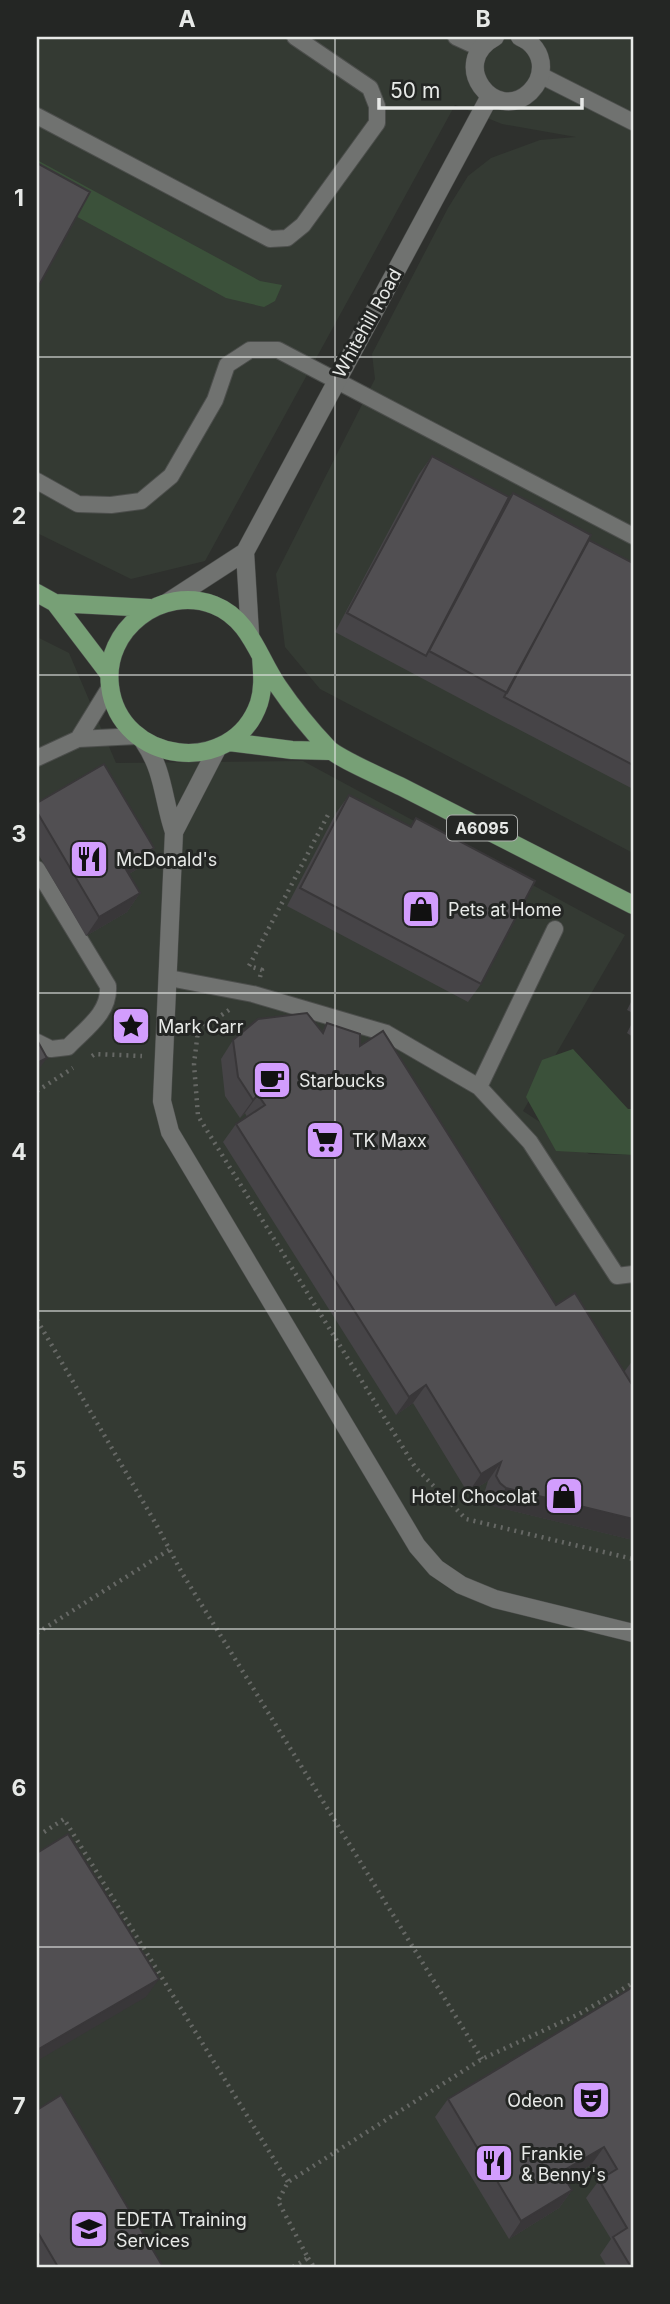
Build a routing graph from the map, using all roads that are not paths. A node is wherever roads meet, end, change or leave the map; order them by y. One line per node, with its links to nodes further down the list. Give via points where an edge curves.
1 (295, 37): 8 (lane, via 370,88 377,124 303,225 287,238 270,239)
2 (456, 37): 5 (lane)
3 (495, 37): 5 (street)
4 (524, 38): 6 (street, via 538,55)
5 (480, 48): 7 (street, via 477,79)
6 (540, 75): 7 (street, via 521,99); 9 (lane)
7 (490, 96): 10 (street, Whitehill Road)
8 (37, 116)
9 (633, 122)
10 (336, 379): 11 (lane, via 278,350 250,350 227,365 215,400 171,476 141,501 78,504); 12 (lane); 13 (street, Whitehill Road)
11 (37, 481)
12 (633, 536)
13 (245, 552): 15 (street, Whitehill Road); 18 (street)
14 (37, 593): 16 (main road, A6095)
15 (168, 602): 17 (main road, A6095); 18 (main road, A6095, via 192,600 214,605 235,617)
16 (55, 603): 17 (main road, A6095); 20 (main road, A6095)
17 (150, 608): 20 (main road, A6095, via 121,636 112,654)
18 (250, 634): 19 (main road, A6095)
19 (261, 656): 23 (main road, A6095, via 258,704 246,725); 24 (main road, A6095, via 277,684)
20 (109, 680): 21 (main road, A6095, via 119,714); 22 (lane)
21 (141, 739): 22 (lane); 23 (main road, A6095, via 168,752 193,754); 26 (street, via 156,758)
22 (78, 740): 25 (lane)
23 (223, 744): 24 (main road, A6095); 26 (street)
24 (330, 751): 28 (main road, A6095)
25 (37, 758)
26 (174, 832): 30 (street)
27 (37, 869): 31 (lane, via 108,986 109,998 103,1011 68,1047 51,1049)
28 (633, 905)
29 (555, 929): 32 (lane)
30 (169, 978): 32 (lane, via 253,994 386,1033); 34 (street, via 162,1101 170,1132 417,1546 461,1585 495,1599)
31 (37, 1042)
32 (479, 1087): 33 (lane, via 530,1142 617,1276)
33 (633, 1274)
34 (633, 1633)

